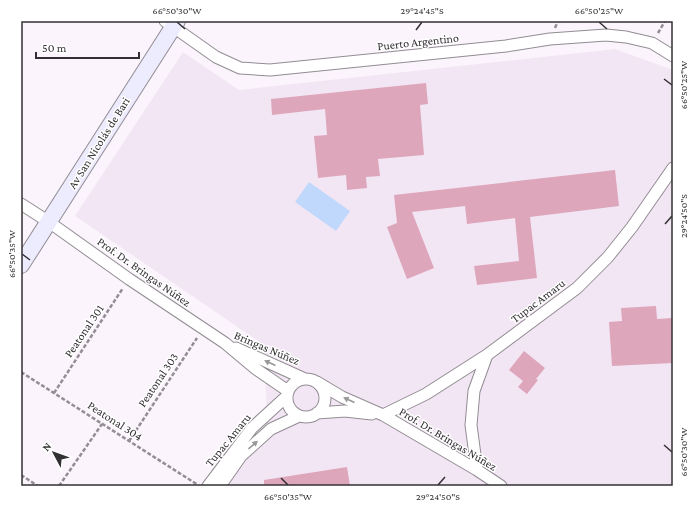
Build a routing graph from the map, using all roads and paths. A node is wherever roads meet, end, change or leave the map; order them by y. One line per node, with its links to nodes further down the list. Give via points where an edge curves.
1 (172, 23): 2 (street, Puerto Argentino, via 216,56 240,68 270,70 606,35 652,43); 5 (street, Av San Nicolás de Bari)
2 (673, 56)
3 (673, 168): 10 (street, Tupac Amaru, via 608,258 577,288)
4 (21, 204): 5 (street, Prof. Dr. Bringas Núñez)
5 (49, 222): 6 (street, Av San Nicolás de Bari); 7 (street, Prof. Dr. Bringas Núñez)
6 (21, 265)
7 (129, 279): 8 (street, Prof. Dr. Bringas Núñez); 14 (path, Peatonal 301)
8 (203, 329): 9 (street, Prof. Dr. Bringas Núñez); 20 (path, Peatonal 303)
9 (225, 343): 12 (street, Bringas Núñez, one-way to 9); 15 (street, Bringas Núñez)
10 (487, 355): 17 (street, Tupac Amaru, via 426,394); 21 (street, via 474,391 471,425)
11 (21, 372): 14 (path, Peatonal 304)
12 (305, 379): 13 (street, Bringas Núñez); 15 (street, Bringas Núñez, via 295,382)
13 (317, 382): 16 (street, via 322,387 325,398); 17 (street, Bringas Núñez, one-way to 13, via 342,397)
14 (54, 393): 19 (path, Peatonal 304)
15 (288, 394): 18 (street, Bringas Núñez, via 287,402); 26 (street, Tupac Amaru, via 252,428)
16 (317, 413): 17 (street, via 345,411); 18 (street, via 312,416)
17 (383, 415): 21 (street, Prof. Dr. Bringas Núñez)
18 (299, 416): 27 (street, one-way to 18, via 241,456 272,429)
19 (102, 424): 20 (path, Peatonal 304); 24 (path)
20 (129, 441): 25 (path, Peatonal 304)
21 (477, 470): 28 (street, Prof. Dr. Bringas Núñez)
22 (21, 475): 23 (path)
23 (38, 486)
24 (60, 486)
25 (200, 486)
26 (208, 486)
27 (220, 486)
28 (501, 486)

